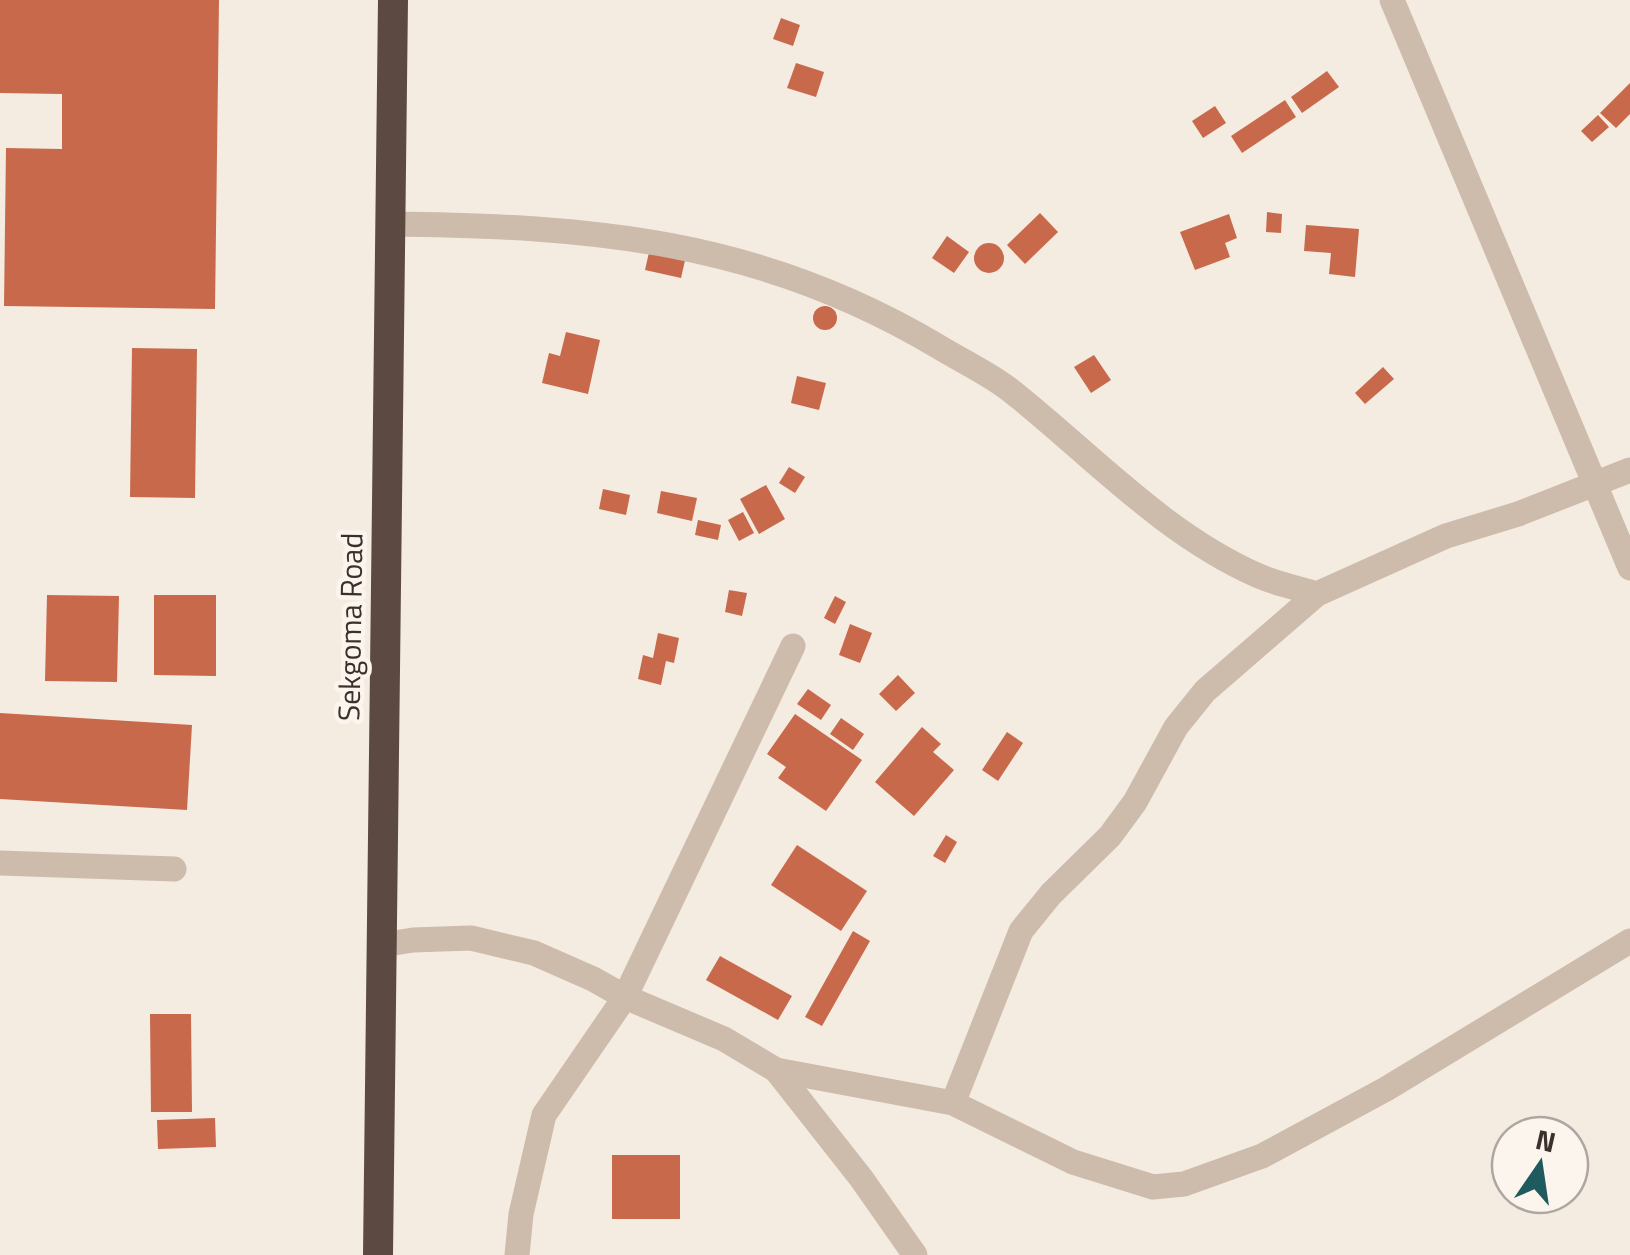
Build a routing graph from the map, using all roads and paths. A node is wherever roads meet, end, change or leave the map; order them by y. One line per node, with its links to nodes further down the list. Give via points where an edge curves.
1 (393, 0): 3 (highway, Sekgoma Road)
2 (1392, 0): 5 (street)
3 (390, 224): 7 (street, via 507,225 645,239 820,286 1007,388 1192,539 1262,578); 12 (highway, Sekgoma Road)
4 (1630, 470): 5 (street)
5 (1594, 483): 6 (street); 7 (street, via 1446,536)
6 (1630, 568)
7 (1317, 594): 15 (street, via 1205,691 1110,836 1021,930)
8 (794, 646): 13 (street)
9 (0, 864): 10 (street)
10 (174, 869)
11 (1630, 941): 15 (street, via 1386,1089 1262,1156 1184,1184 1153,1187 1073,1162)
12 (382, 945): 13 (street, via 472,938 534,953); 16 (highway, Sekgoma Road)
13 (625, 997): 14 (street, via 724,1038); 17 (street, via 544,1116)
14 (776, 1070): 15 (street); 18 (street)
15 (953, 1103)
16 (378, 1255)
17 (517, 1255)
18 (915, 1255)

